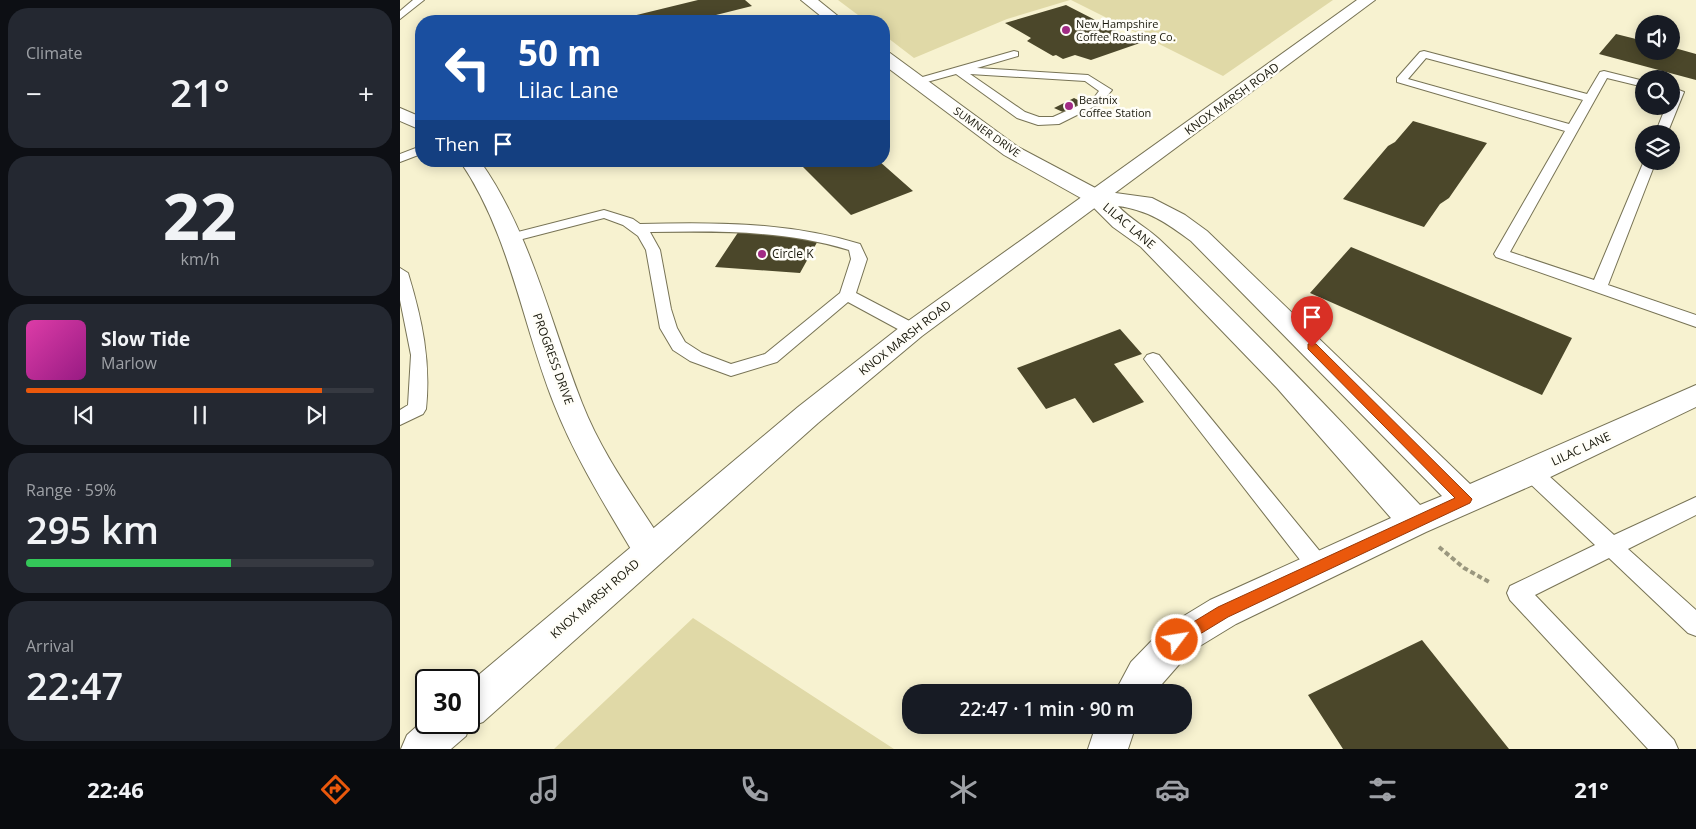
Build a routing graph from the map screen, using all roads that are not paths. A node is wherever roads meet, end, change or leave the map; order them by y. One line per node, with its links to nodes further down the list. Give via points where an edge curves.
1 (419, 0): 5 (lane)
2 (809, 0): 4 (street)
3 (1366, 0): 19 (street, KNOX MARSH ROAD)
4 (828, 15)
5 (400, 16)
6 (1014, 54): 8 (lane)
7 (890, 62): 9 (street, SUMNER DRIVE)
8 (957, 70): 8 (lane, via 1021,115 1038,121 1055,121 1097,101 1106,90 1088,78); 9 (lane)
9 (916, 82): 19 (street, SUMNER DRIVE, via 1011,151)
10 (1635, 82): 11 (lane, via 1604,74)
11 (1590, 98): 14 (lane); 14 (lane, via 1424,54 1400,80)
12 (400, 114): 13 (street)
13 (415, 121)
14 (1573, 129): 23 (lane, via 1501,254)
15 (415, 152): 16 (lane)
16 (400, 158)
17 (474, 167): 21 (street, PROGRESS DRIVE, via 486,184)
18 (1646, 170): 23 (lane)
19 (1096, 197): 26 (street, KNOX MARSH ROAD); 31 (street, LILAC LANE, via 1144,203 1199,236); 33 (street, LILAC LANE, via 1121,222 1150,242 1287,382)
20 (638, 228): 21 (lane, via 618,216 604,214); 24 (lane, via 761,227 828,237 855,247 859,259); 24 (lane, via 656,253 664,318 680,348 731,370 771,358)
21 (511, 238): 35 (street, PROGRESS DRIVE, via 568,404 598,467)
22 (400, 273): 29 (lane, via 418,331 421,381 417,409)
23 (1599, 287): 25 (lane)
24 (847, 295): 26 (lane)
25 (1696, 321)
26 (913, 330): 35 (street, KNOX MARSH ROAD)
27 (1153, 359): 36 (lane)
28 (1696, 395): 30 (street, LILAC LANE)
29 (400, 418)
30 (1531, 472): 31 (street, LILAC LANE); 34 (lane)
31 (1465, 499): 33 (street, LILAC LANE)
32 (1696, 505): 34 (lane)
33 (1424, 532): 36 (street, LILAC LANE)
34 (1611, 547): 37 (lane); 44 (lane, via 1518,593)
35 (650, 551): 39 (street, KNOX MARSH ROAD)
36 (1319, 567): 38 (street, LILAC LANE, via 1223,612 1177,640)
37 (1696, 625)
38 (1139, 684)
39 (480, 698)
40 (438, 734): 42 (street)
41 (1113, 734): 43 (street)
42 (421, 749)
43 (1108, 749)
44 (1664, 749)

